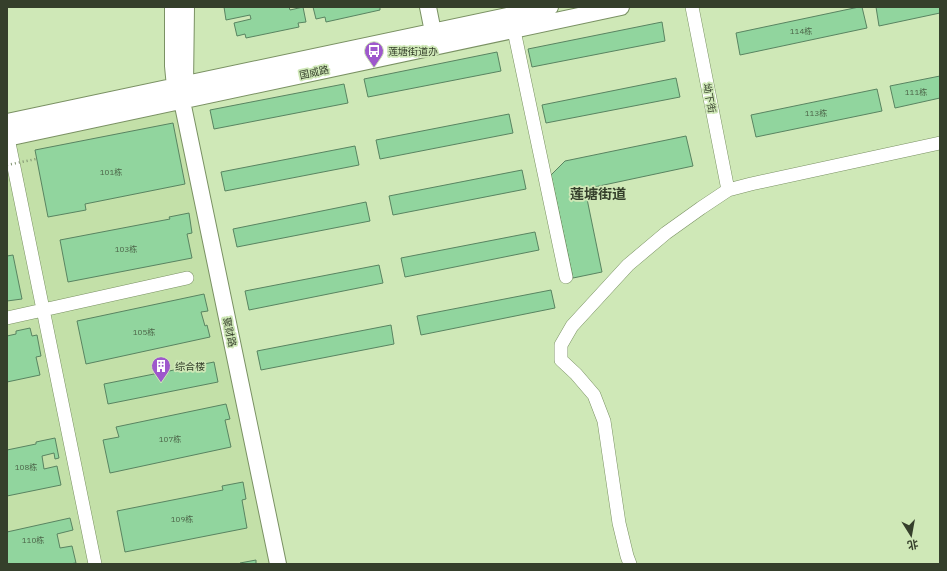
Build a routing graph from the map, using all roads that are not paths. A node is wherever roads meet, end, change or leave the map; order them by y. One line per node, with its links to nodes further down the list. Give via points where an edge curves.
1 (173, 7): 9 (street, 聚财路, via 172,66)
2 (186, 7): 9 (street, 聚财路)
3 (428, 7): 8 (street)
4 (550, 7): 7 (street, 国威路)
5 (621, 7): 7 (street, 国威路)
6 (692, 7): 12 (street, 坳下街)
7 (512, 23): 8 (street, 国威路); 9 (street, 国威路); 13 (street)
8 (433, 32): 9 (street, 国威路)
9 (181, 91): 10 (street, 国威路); 18 (street, 聚财路)
10 (7, 133): 15 (street)
11 (940, 143): 12 (street)
12 (728, 190): 19 (street, via 666,233 628,265 572,326 561,345 561,360 594,395 604,421 619,523)
13 (566, 277)
14 (187, 278): 15 (street)
15 (44, 310): 16 (street); 17 (street)
16 (7, 318)
17 (95, 564)
18 (278, 564)
19 (630, 564)

